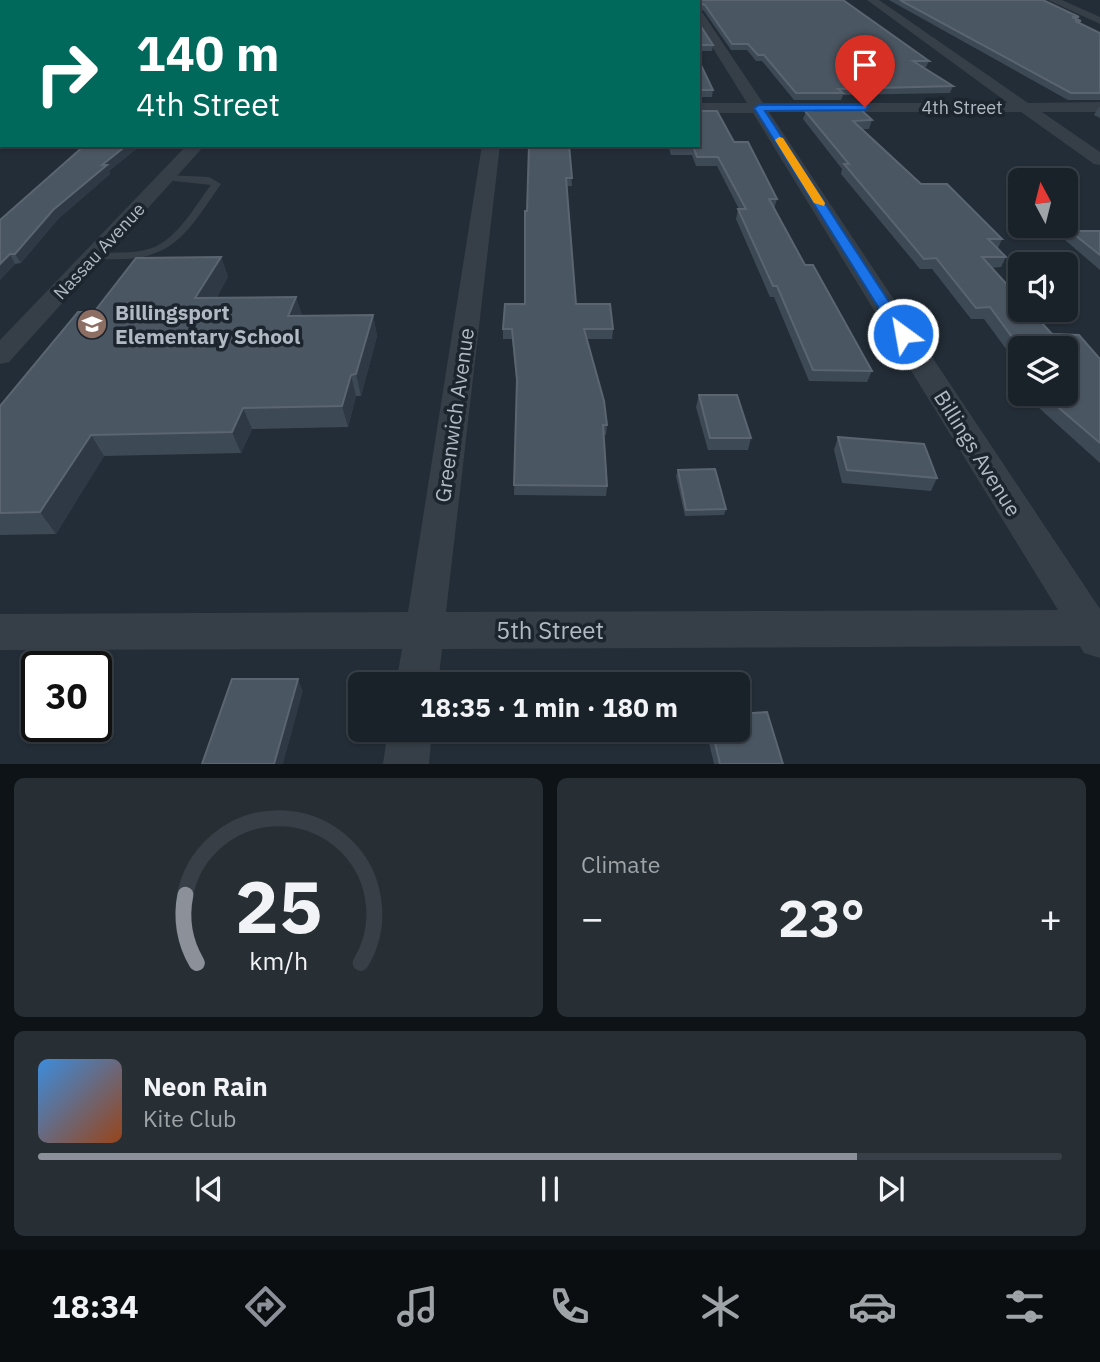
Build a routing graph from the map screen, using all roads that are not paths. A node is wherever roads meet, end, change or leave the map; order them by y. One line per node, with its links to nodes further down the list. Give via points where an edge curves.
1 (872, 0): 5 (street)
2 (1053, 0): 4 (street)
3 (700, 17): 8 (street, Billings Avenue)
4 (1100, 22)
5 (1024, 107): 6 (street, 4th Street); 8 (street, 4th Street); 11 (street)
6 (1100, 107)
7 (700, 108): 8 (street, 4th Street)
8 (759, 108): 17 (street, Billings Avenue)
9 (195, 147): 12 (street, Nassau Avenue)
10 (491, 147): 15 (street, Greenwich Avenue)
11 (1100, 160)
12 (168, 178): 13 (street, Nassau Avenue); 13 (lane, via 216,184 162,248 133,255)
13 (95, 256): 14 (street, Nassau Avenue)
14 (0, 356)
15 (424, 630): 16 (street, 5th Street); 17 (street, 5th Street); 18 (street, Greenwich Avenue)
16 (0, 632)
17 (1097, 633)
18 (419, 672)
19 (409, 742): 20 (street)
20 (406, 764)

